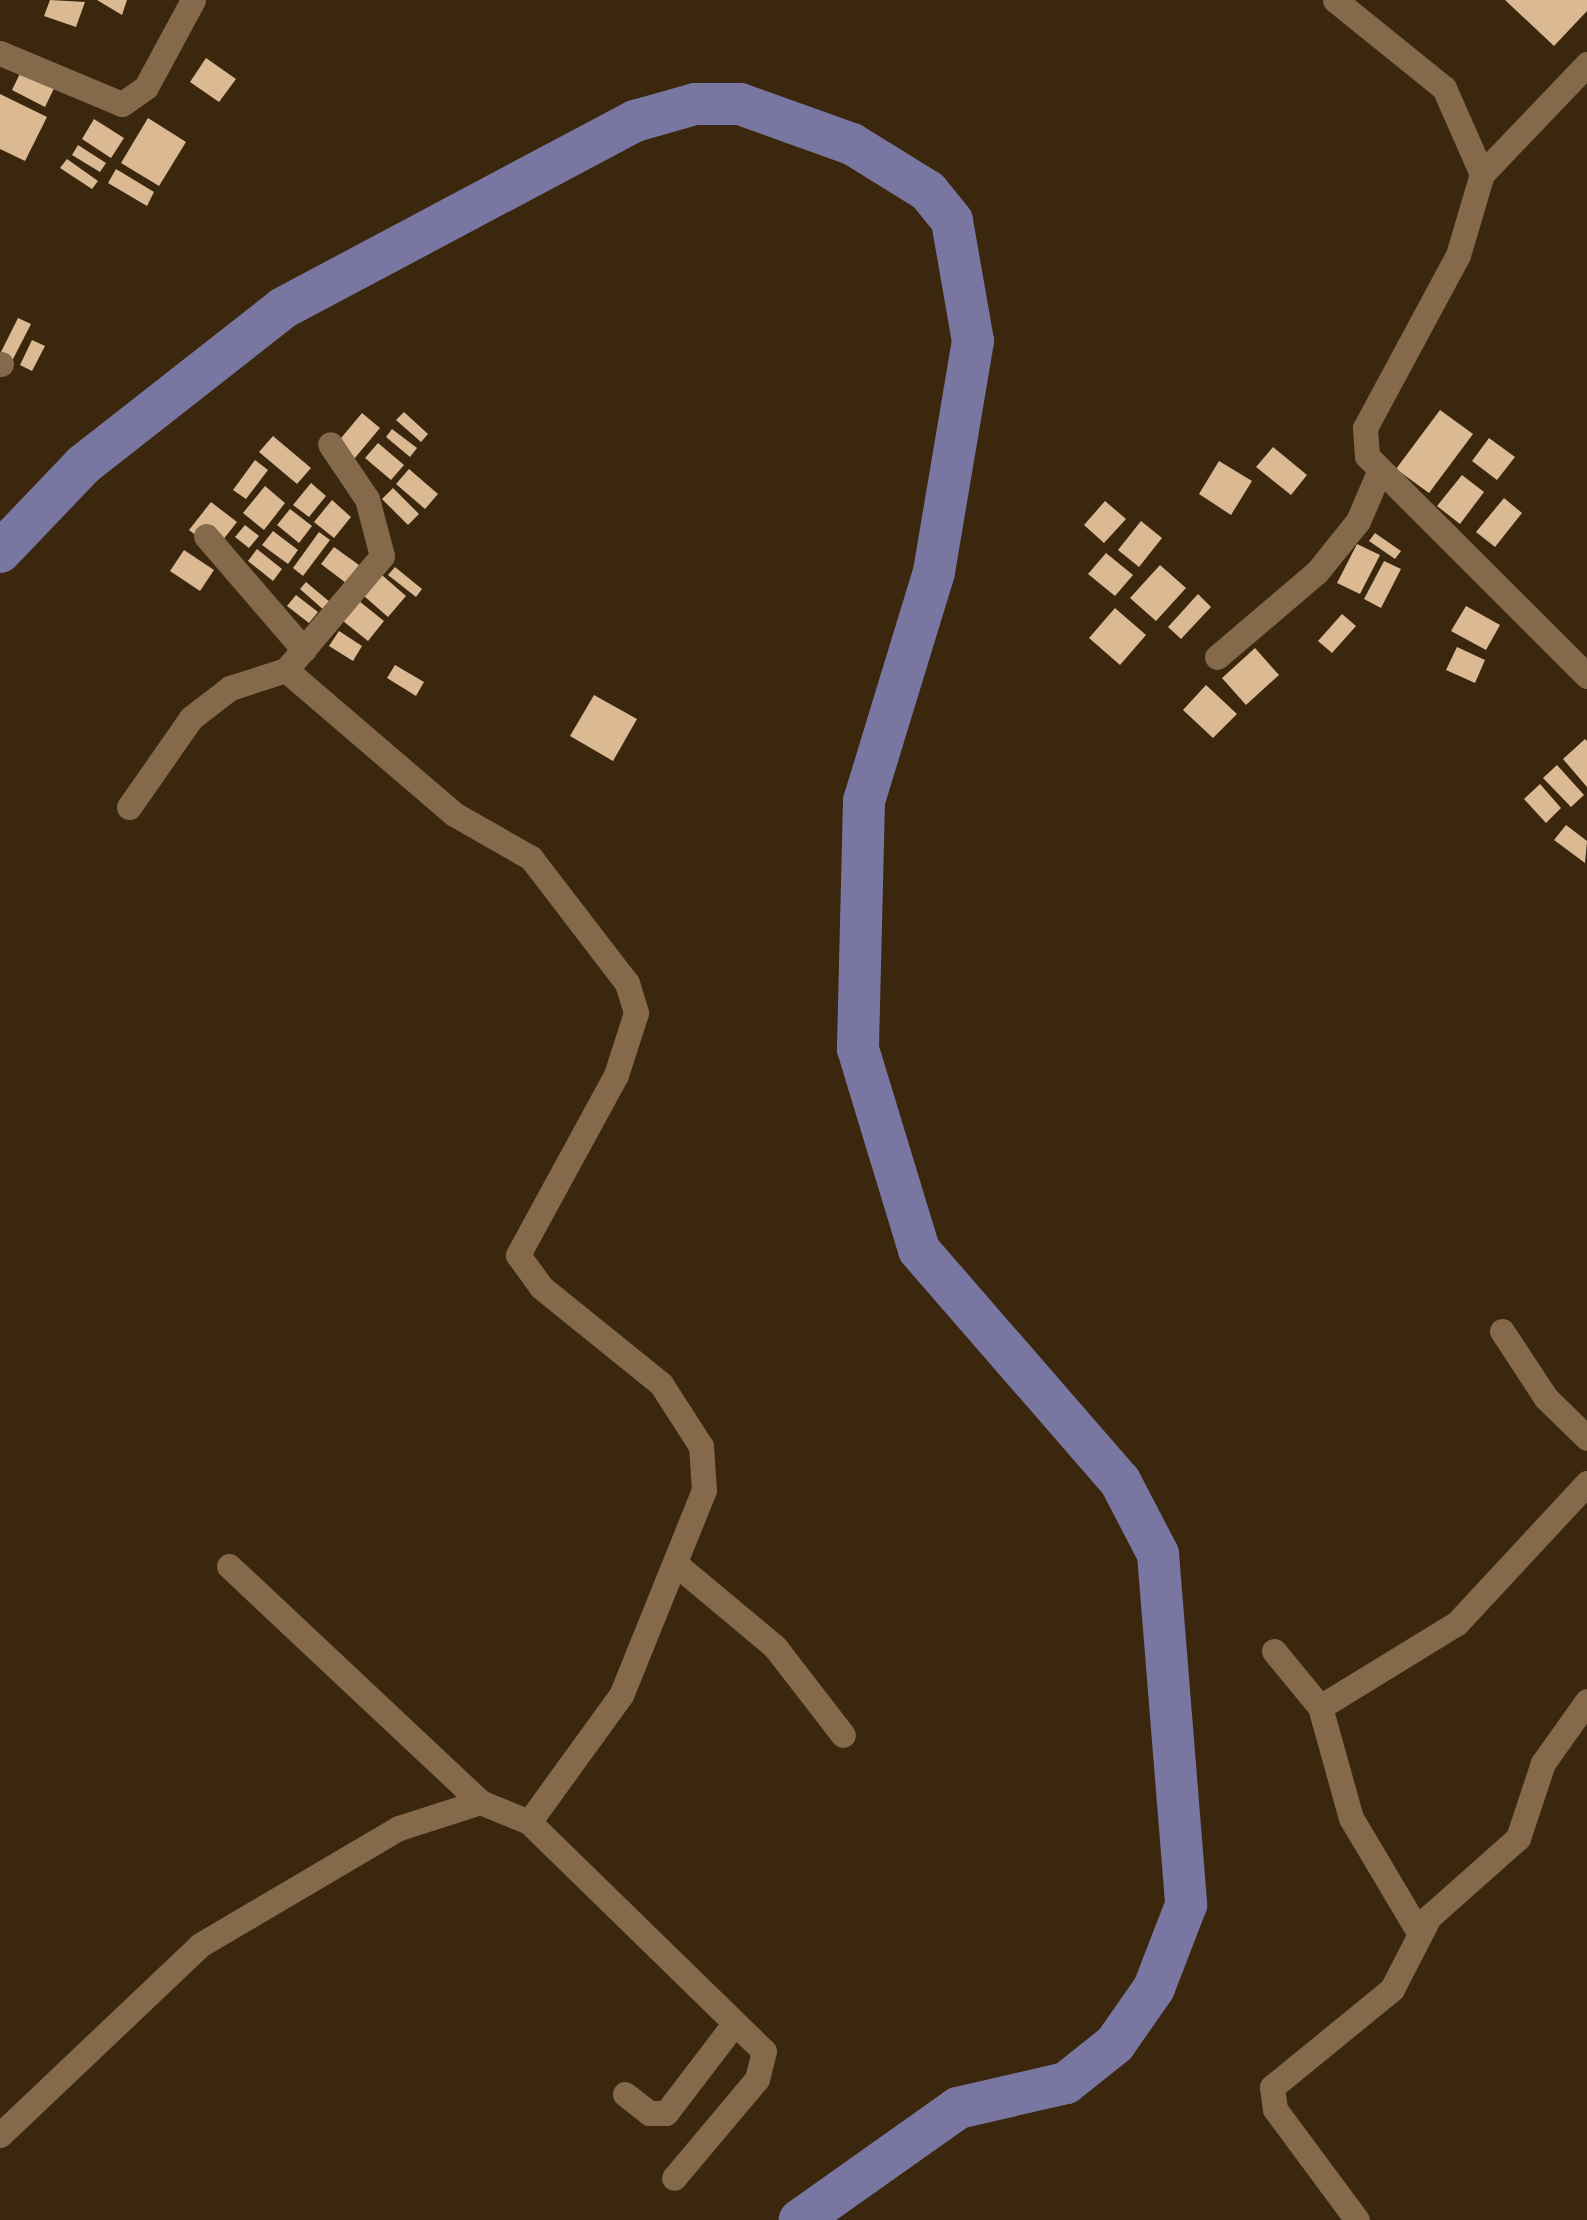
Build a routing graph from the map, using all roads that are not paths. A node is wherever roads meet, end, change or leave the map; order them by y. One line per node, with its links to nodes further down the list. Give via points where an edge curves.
1 (194, 0): 3 (street, via 146,87 122,104)
2 (1334, 0): 5 (street, via 1444,88)
3 (0, 53)
4 (1587, 64): 5 (street)
5 (1482, 174): 7 (street, via 1458,255 1365,428)
6 (330, 444): 10 (street, via 384,544 376,567)
7 (1378, 472): 9 (street, via 1358,521 1318,572); 11 (street)
8 (206, 536): 10 (street)
9 (1217, 657)
10 (295, 660): 12 (street, via 211,698); 16 (street, via 454,814 531,858 627,983 636,1014 616,1075 518,1255 540,1287 660,1384 702,1446 704,1490)
11 (1587, 676)
12 (129, 808)
13 (1502, 1331): 14 (street, via 1546,1398)
14 (1587, 1438)
15 (1587, 1483): 20 (street, via 1457,1623)
16 (677, 1564): 21 (street, via 776,1647); 23 (street, via 620,1695)
17 (228, 1566): 22 (street)
18 (1274, 1651): 20 (street)
19 (1587, 1701): 24 (street, via 1535,1779 1518,1838)
20 (1320, 1707): 24 (street, via 1351,1818)
21 (844, 1735)
22 (480, 1802): 23 (street); 27 (street, via 399,1828 200,1945)
23 (530, 1822): 25 (street)
24 (1418, 1931): 29 (street, via 1392,1990 1272,2086 1275,2109)
25 (734, 2024): 26 (street, via 666,2113 649,2113); 28 (street, via 764,2051 766,2066)
26 (625, 2094)
27 (0, 2135)
28 (674, 2178)
29 (1358, 2220)

